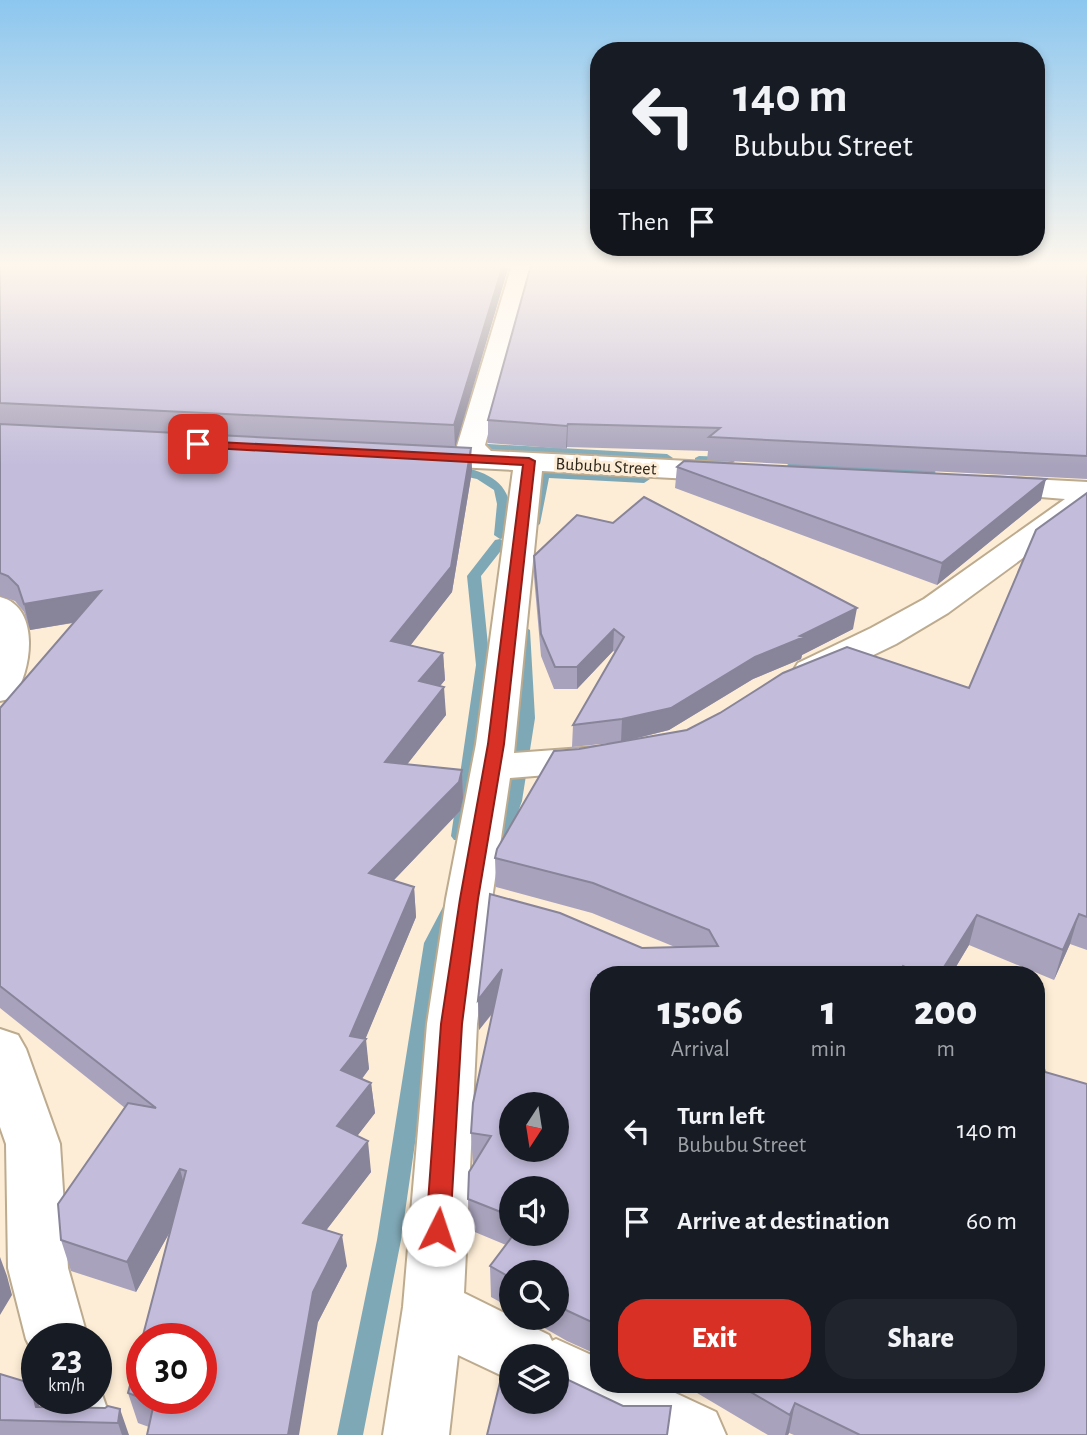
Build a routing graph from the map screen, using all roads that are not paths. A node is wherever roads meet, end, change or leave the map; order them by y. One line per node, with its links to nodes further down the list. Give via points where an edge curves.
1 (504, 332): 3 (street, via 471,446)
2 (388, 455): 3 (street, Bububu Street)
3 (483, 460): 4 (street, Bububu Street)
4 (529, 461): 5 (street, Bububu Street); 13 (street)
5 (752, 473)
6 (961, 484): 7 (street)
7 (1087, 491)
8 (1087, 498): 10 (street, via 1041,527 955,594 879,639)
9 (0, 607): 11 (street, via 10,620 11,646)
10 (776, 685)
11 (0, 690)
12 (630, 754): 13 (street)
13 (492, 767): 15 (street, via 487,904 452,1024)
14 (0, 1049): 16 (street, via 33,1144 38,1268)
15 (433, 1307): 17 (street); 23 (street)
16 (53, 1323)
17 (502, 1344)
18 (569, 1376): 19 (street)
19 (590, 1386)
20 (605, 1393): 24 (street)
21 (78, 1414): 22 (street)
22 (83, 1435)
23 (416, 1435)
24 (694, 1435)

